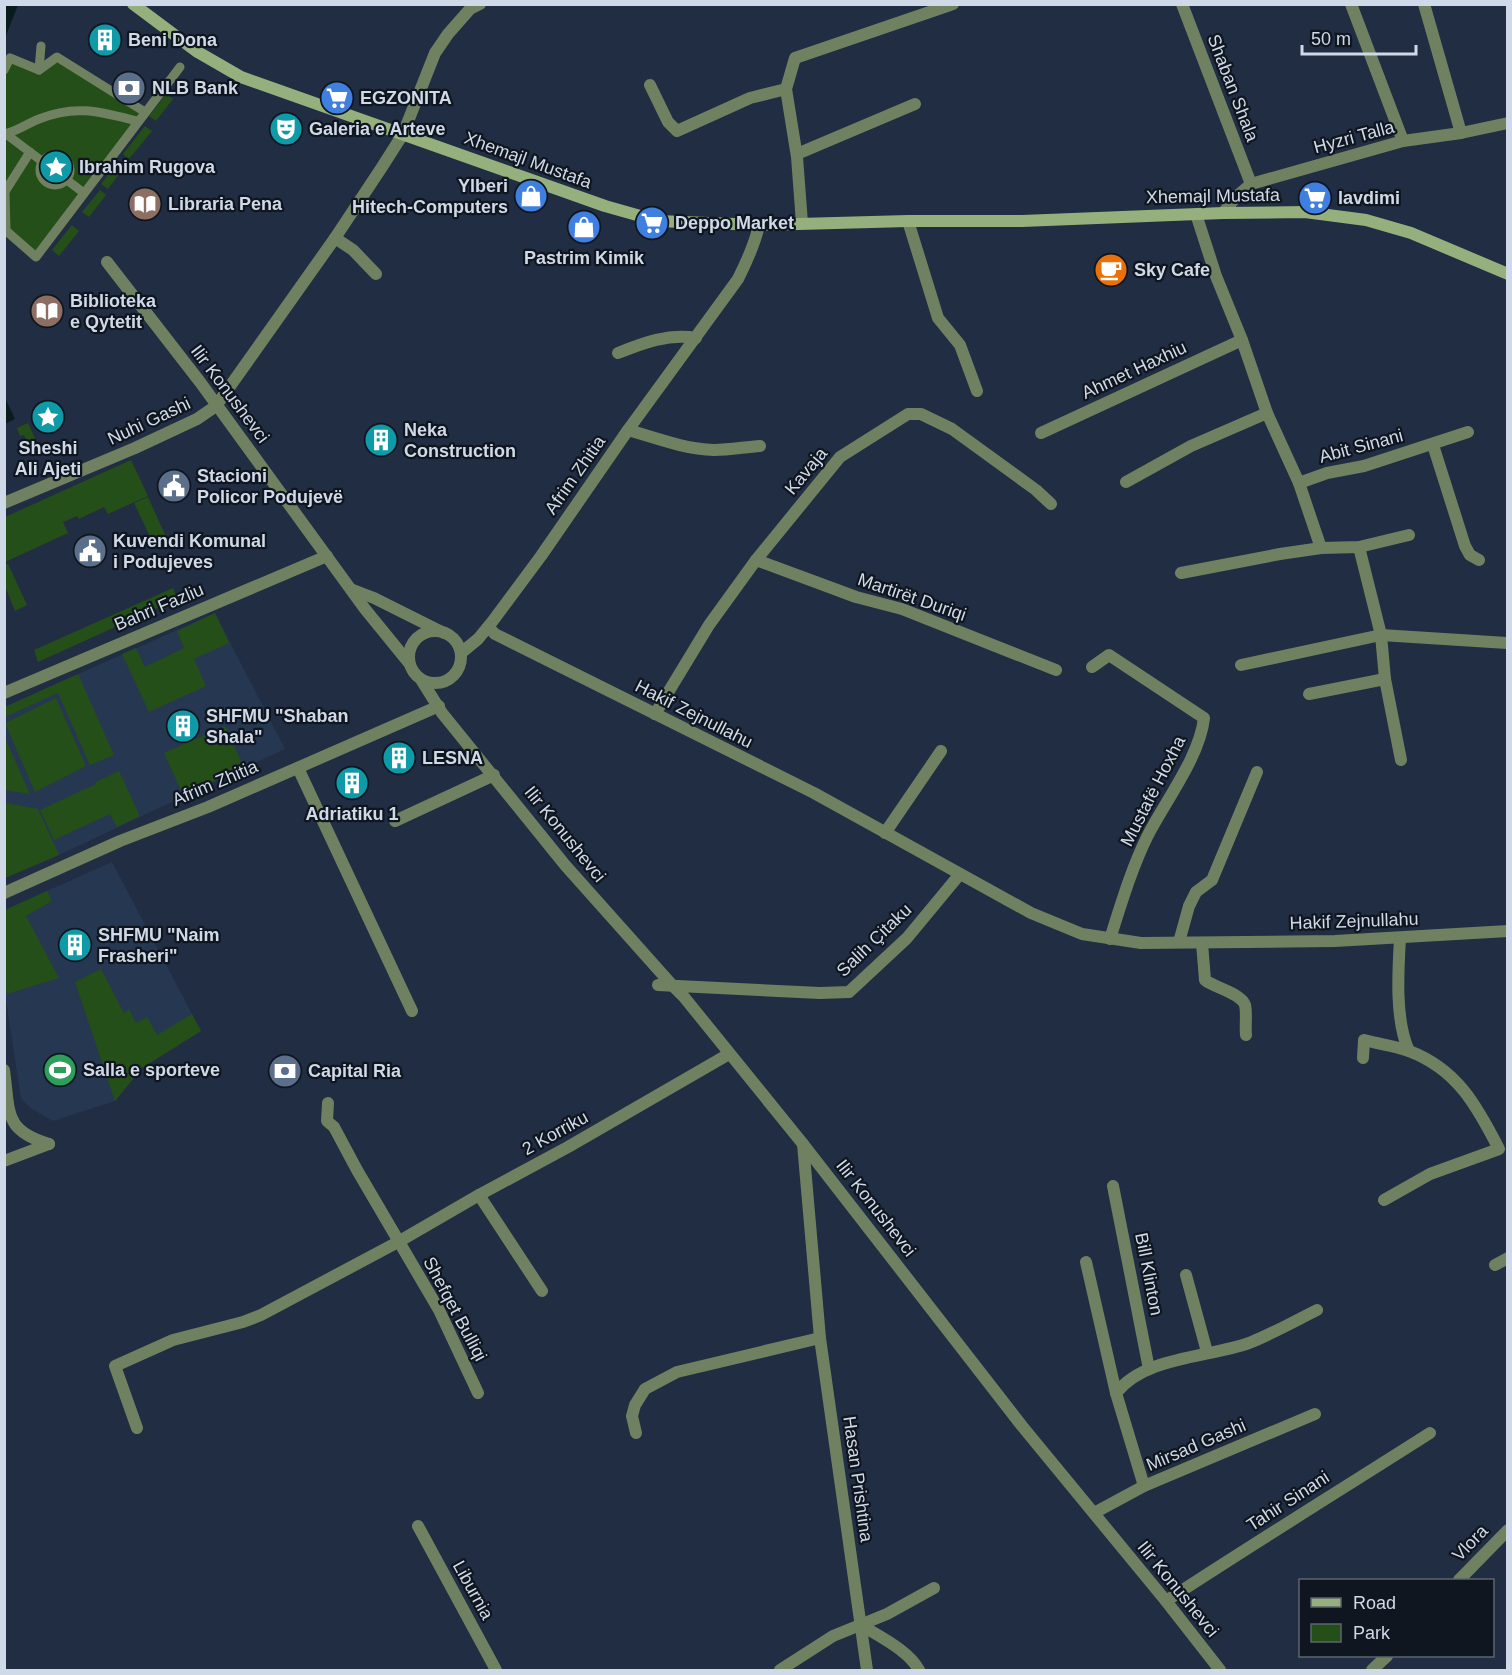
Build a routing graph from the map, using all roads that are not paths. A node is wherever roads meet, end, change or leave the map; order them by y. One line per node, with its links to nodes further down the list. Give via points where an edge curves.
1 (133, 4): 19 (main road, Xhemajl Mustafa, via 196,51 241,77)
2 (953, 4): 12 (street, via 795,58)
3 (1182, 4): 25 (street, Shaban Shala)
4 (1351, 4): 20 (street)
5 (1424, 4): 17 (street)
6 (472, 6): 19 (street, Nuhi Gashi, via 435,53)
7 (41, 46): 10 (street)
8 (180, 67): 14 (street)
9 (4, 70): 10 (street, via 10,58)
10 (39, 70): 14 (street, via 57,57)
11 (650, 85): 12 (street, via 668,122 677,131 750,98)
12 (786, 88): 22 (street)
13 (915, 104): 22 (street)
14 (145, 112): 15 (street)
15 (137, 122): 18 (street, via 94,110 66,110); 27 (street)
16 (1508, 123): 17 (street, Hyzri Talla)
17 (1461, 133): 20 (street, Hyzri Talla)
18 (5, 134): 21 (street)
19 (403, 134): 32 (main road, Xhemajl Mustafa, via 658,221); 34 (street, Nuhi Gashi)
20 (1403, 141): 25 (street, Hyzri Talla)
21 (30, 152): 23 (street); 26 (street)
22 (796, 154): 31 (street)
23 (42, 162): 24 (street); 24 (street, via 40,174 47,183 62,184); 24 (street, via 52,155 65,159 70,167)
24 (66, 179): 27 (street)
25 (1251, 184): 28 (street, Hyzri Talla)
26 (5, 193): 33 (street)
27 (84, 193): 33 (street, via 36,256)
28 (1223, 213): 29 (main road, Xhemajl Mustafa); 37 (main road, Xhemajl Mustafa, via 1305,212 1366,220 1435,242)
29 (1196, 214): 30 (main road, Xhemajl Mustafa); 39 (street)
30 (908, 221): 31 (main road, Xhemajl Mustafa); 41 (street, via 938,318 960,345)
31 (802, 223): 32 (main road, Xhemajl Mustafa)
32 (759, 225): 38 (street, Afrim Zhitia, via 738,279)
33 (5, 230)
34 (335, 238): 36 (street); 42 (street, Nuhi Gashi)
35 (107, 262): 42 (street, Ilir Konushevci)
36 (376, 274)
37 (1508, 274)
38 (696, 338): 40 (street, via 681,335 659,339); 44 (street, Afrim Zhitia)
39 (1242, 340): 43 (street); 46 (street, Ahmet Haxhiu)
40 (618, 353)
41 (976, 391)
42 (216, 406): 51 (street, Nuhi Gashi, via 135,448); 56 (street, Ilir Konushevci)
43 (1267, 413): 49 (street, via 1191,446); 50 (street)
44 (628, 430): 48 (street, Afrim Zhitia, via 697,448); 61 (street, Afrim Zhitia)
45 (1468, 432): 47 (street, Abit Sinani)
46 (1041, 433)
47 (1433, 444): 50 (street, Abit Sinani); 58 (street, via 1465,546)
48 (760, 446)
49 (1126, 482)
50 (1299, 483): 55 (street)
51 (4, 503)
52 (1051, 504): 57 (street, Kavaja, via 952,429 921,414 908,414 840,457)
53 (1409, 535): 54 (street)
54 (1359, 547): 55 (street); 63 (street)
55 (1322, 548): 59 (street)
56 (327, 556): 60 (street, Ilir Konushevci); 73 (street, Bahri Fazliu)
57 (756, 560): 69 (street, Martirët Duriqi, via 856,597 902,609); 76 (street, Kavaja, via 709,626)
58 (1479, 560)
59 (1181, 573)
60 (352, 590): 62 (street); 66 (street, Ilir Konushevci)
61 (488, 627): 65 (street, Afrim Zhitia); 76 (street, Hakif Zejnullahu)
62 (444, 633): 65 (street, via 455,640); 66 (street, via 421,635 411,647)
63 (1381, 635): 64 (street); 67 (street); 71 (street)
64 (1508, 643)
65 (461, 653): 70 (street, via 459,670)
66 (409, 663): 72 (street)
67 (1241, 665)
68 (1092, 667): 87 (street, Mustafë Hoxha, via 1109,655 1204,718 1196,749 1147,837)
69 (1056, 670)
70 (453, 676): 72 (street, via 439,684); 75 (street)
71 (1385, 679): 74 (street); 78 (street)
72 (422, 681): 75 (street)
73 (4, 693)
74 (1309, 694)
75 (439, 706): 79 (street, Afrim Zhitia); 81 (street, Ilir Konushevci)
76 (655, 714): 83 (street, Hakif Zejnullahu)
77 (941, 751): 83 (street)
78 (1401, 760)
79 (298, 768): 85 (street, Afrim Zhitia); 93 (street)
80 (1257, 772): 89 (street, via 1212,880 1192,899)
81 (494, 776): 82 (street); 92 (street, Ilir Konushevci)
82 (395, 821)
83 (885, 832): 84 (street, Hakif Zejnullahu)
84 (960, 874): 87 (street, Hakif Zejnullahu, via 1047,920 1082,934); 92 (street, Salih Çitaku, via 907,938 849,992)
85 (4, 893)
86 (1508, 932): 88 (street, Hakif Zejnullahu)
87 (1110, 939): 89 (street, Hakif Zejnullahu)
88 (1400, 939): 90 (street, Hakif Zejnullahu); 95 (street, via 1402,1037)
89 (1179, 942): 90 (street, Hakif Zejnullahu)
90 (1202, 943): 94 (street, via 1205,980 1238,997 1245,1005)
91 (658, 985): 92 (street, Salih Çitaku)
92 (672, 985): 96 (street, Ilir Konushevci)
93 (412, 1011)
94 (1246, 1035)
95 (1409, 1051): 97 (street, via 1364,1040); 104 (street, via 1453,1079 1476,1105 1499,1149 1430,1174)
96 (729, 1054): 100 (street, Ilir Konushevci); 103 (street, 2 Korriku)
97 (1363, 1058)
98 (4, 1070): 101 (street, via 10,1115 17,1128 28,1138 49,1144)
99 (328, 1103): 105 (street, via 327,1121 334,1127)
100 (803, 1144): 112 (street, Hasan Prishtina); 122 (street, Ilir Konushevci)
101 (4, 1161)
102 (1113, 1186): 114 (street, Bill Klinton)
103 (478, 1195): 105 (street, 2 Korriku); 110 (street)
104 (1384, 1200)
105 (398, 1242): 116 (street, Shefqet Bulliqi, via 439,1310); 118 (street, 2 Korriku, via 261,1315 173,1340 115,1366)
106 (1508, 1258): 108 (street)
107 (1086, 1262): 115 (street)
108 (1495, 1265)
109 (1186, 1275): 113 (street)
110 (542, 1291)
111 (1317, 1310): 113 (street, via 1249,1343)
112 (819, 1338): 119 (street, via 677,1372 645,1389 632,1416); 128 (street, Hasan Prishtina)
113 (1207, 1352): 114 (street)
114 (1149, 1369): 115 (street, via 1126,1380)
115 (1116, 1393): 121 (street)
116 (478, 1394)
117 (1315, 1414): 121 (street, Mirsad Gashi)
118 (137, 1428)
119 (636, 1433)
120 (1430, 1433): 127 (street, Tahir Sinani)
121 (1144, 1486): 122 (street, Mirsad Gashi)
122 (1094, 1513): 127 (street, Ilir Konushevci)
123 (418, 1526): 130 (street, Liburnia)
124 (1508, 1530): 125 (street, Vlora)
125 (1461, 1579)
126 (934, 1588): 128 (street)
127 (1166, 1601): 134 (street, Ilir Konushevci)
128 (861, 1625): 131 (street, via 833,1636); 132 (street, Hasan Prishtina); 133 (street, via 894,1646)
129 (1386, 1657): 135 (street)
130 (496, 1671)
131 (780, 1671)
132 (867, 1671)
133 (919, 1671)
134 (1220, 1671)
135 (1372, 1671)

